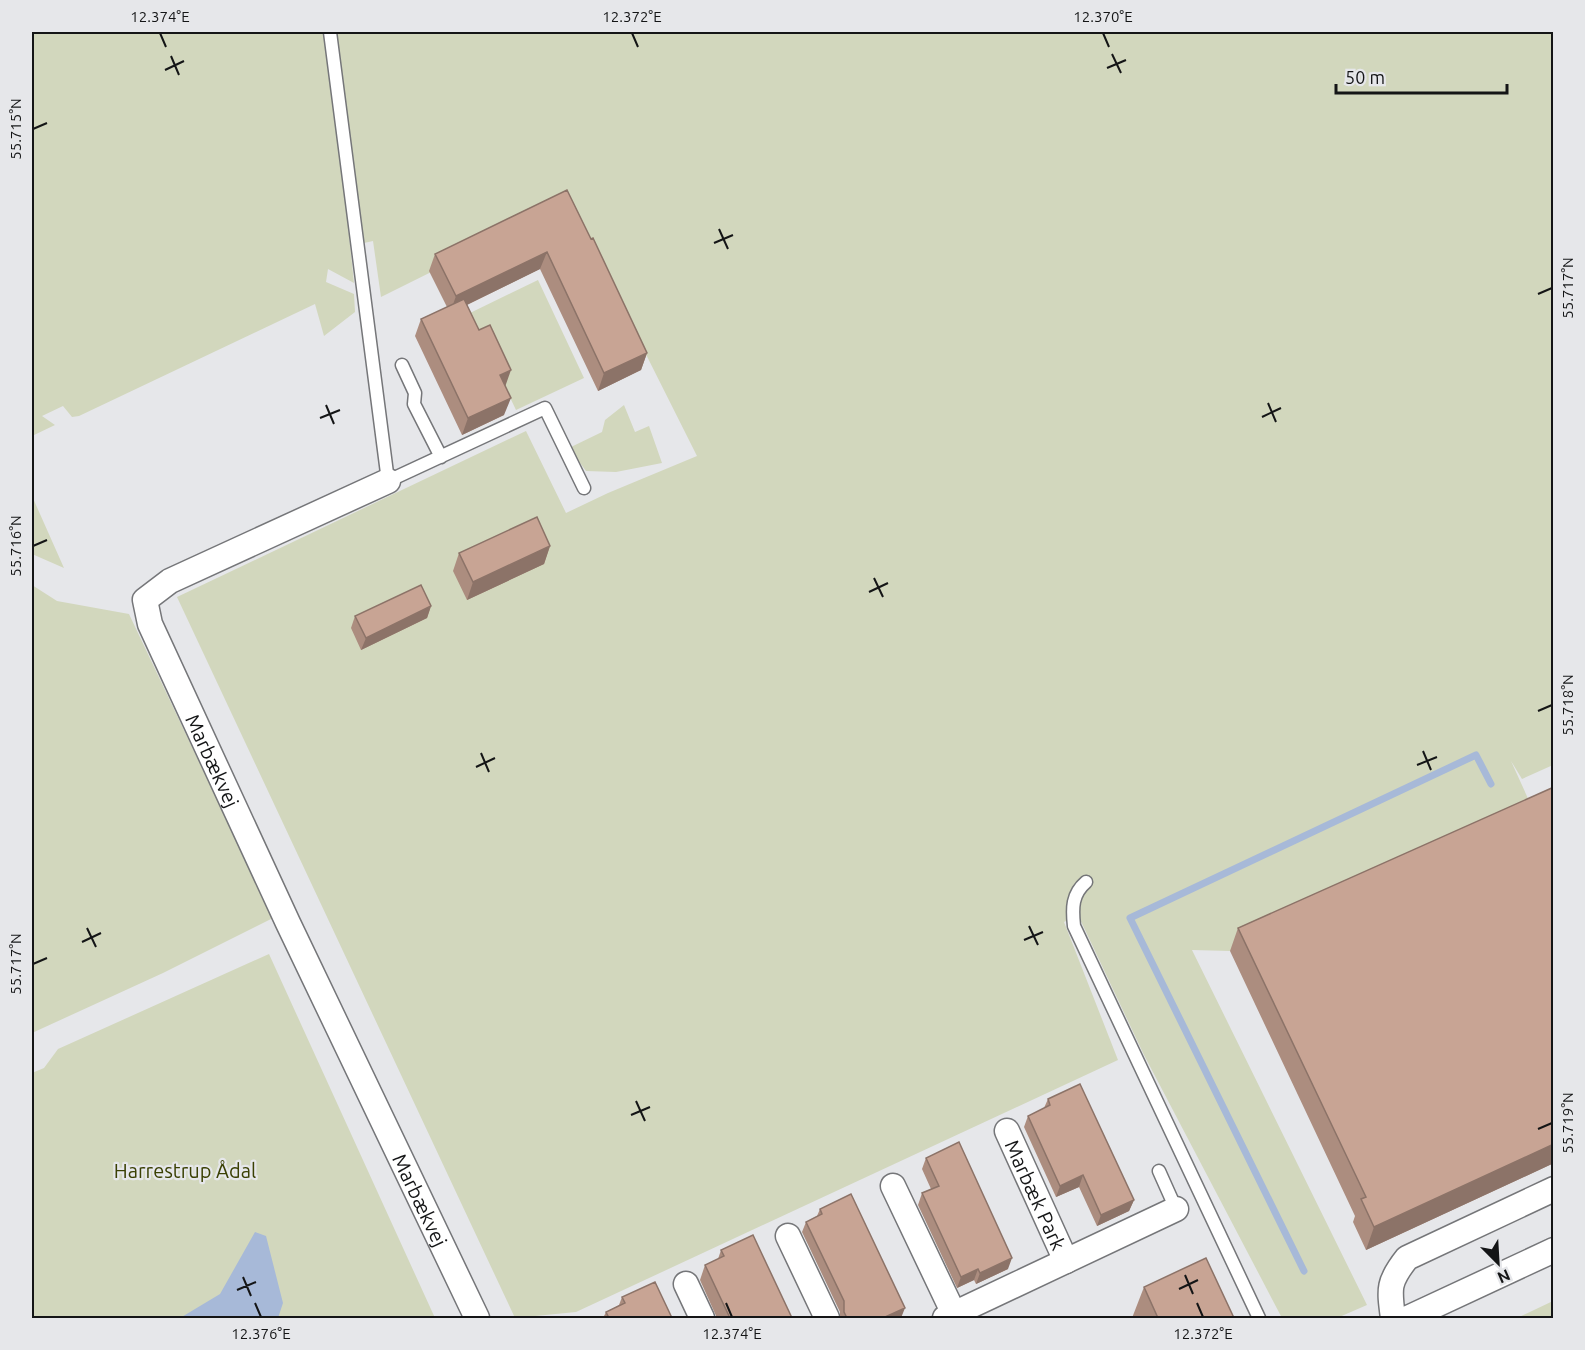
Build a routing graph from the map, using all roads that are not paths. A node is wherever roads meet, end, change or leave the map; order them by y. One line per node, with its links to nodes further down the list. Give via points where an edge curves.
1 (330, 32): 4 (lane)
2 (402, 365): 3 (lane, via 415,393 414,404)
3 (441, 456): 4 (lane, Marbækvej); 5 (lane, Marbækvej, via 545,408)
4 (388, 482): 17 (street, Marbækvej, via 170,581 145,600 150,624 288,923)
5 (584, 488)
6 (1086, 882): 20 (lane, via 1077,890 1072,911 1074,926)
7 (1007, 1131): 14 (street, Marbæk Park)
8 (1159, 1171): 11 (lane, Marbæk Park)
9 (893, 1186): 16 (street, Marbæk Park)
10 (1554, 1189): 21 (street, via 1407,1258 1393,1275)
11 (1176, 1209): 14 (street, Marbæk Park)
12 (788, 1236): 19 (street)
13 (1554, 1250): 22 (street)
14 (1066, 1261): 16 (street, Marbæk Park)
15 (686, 1284): 18 (street)
16 (949, 1316)
17 (477, 1318)
18 (702, 1318)
19 (826, 1318)
20 (1259, 1318)
21 (1393, 1318)
22 (1408, 1318)

